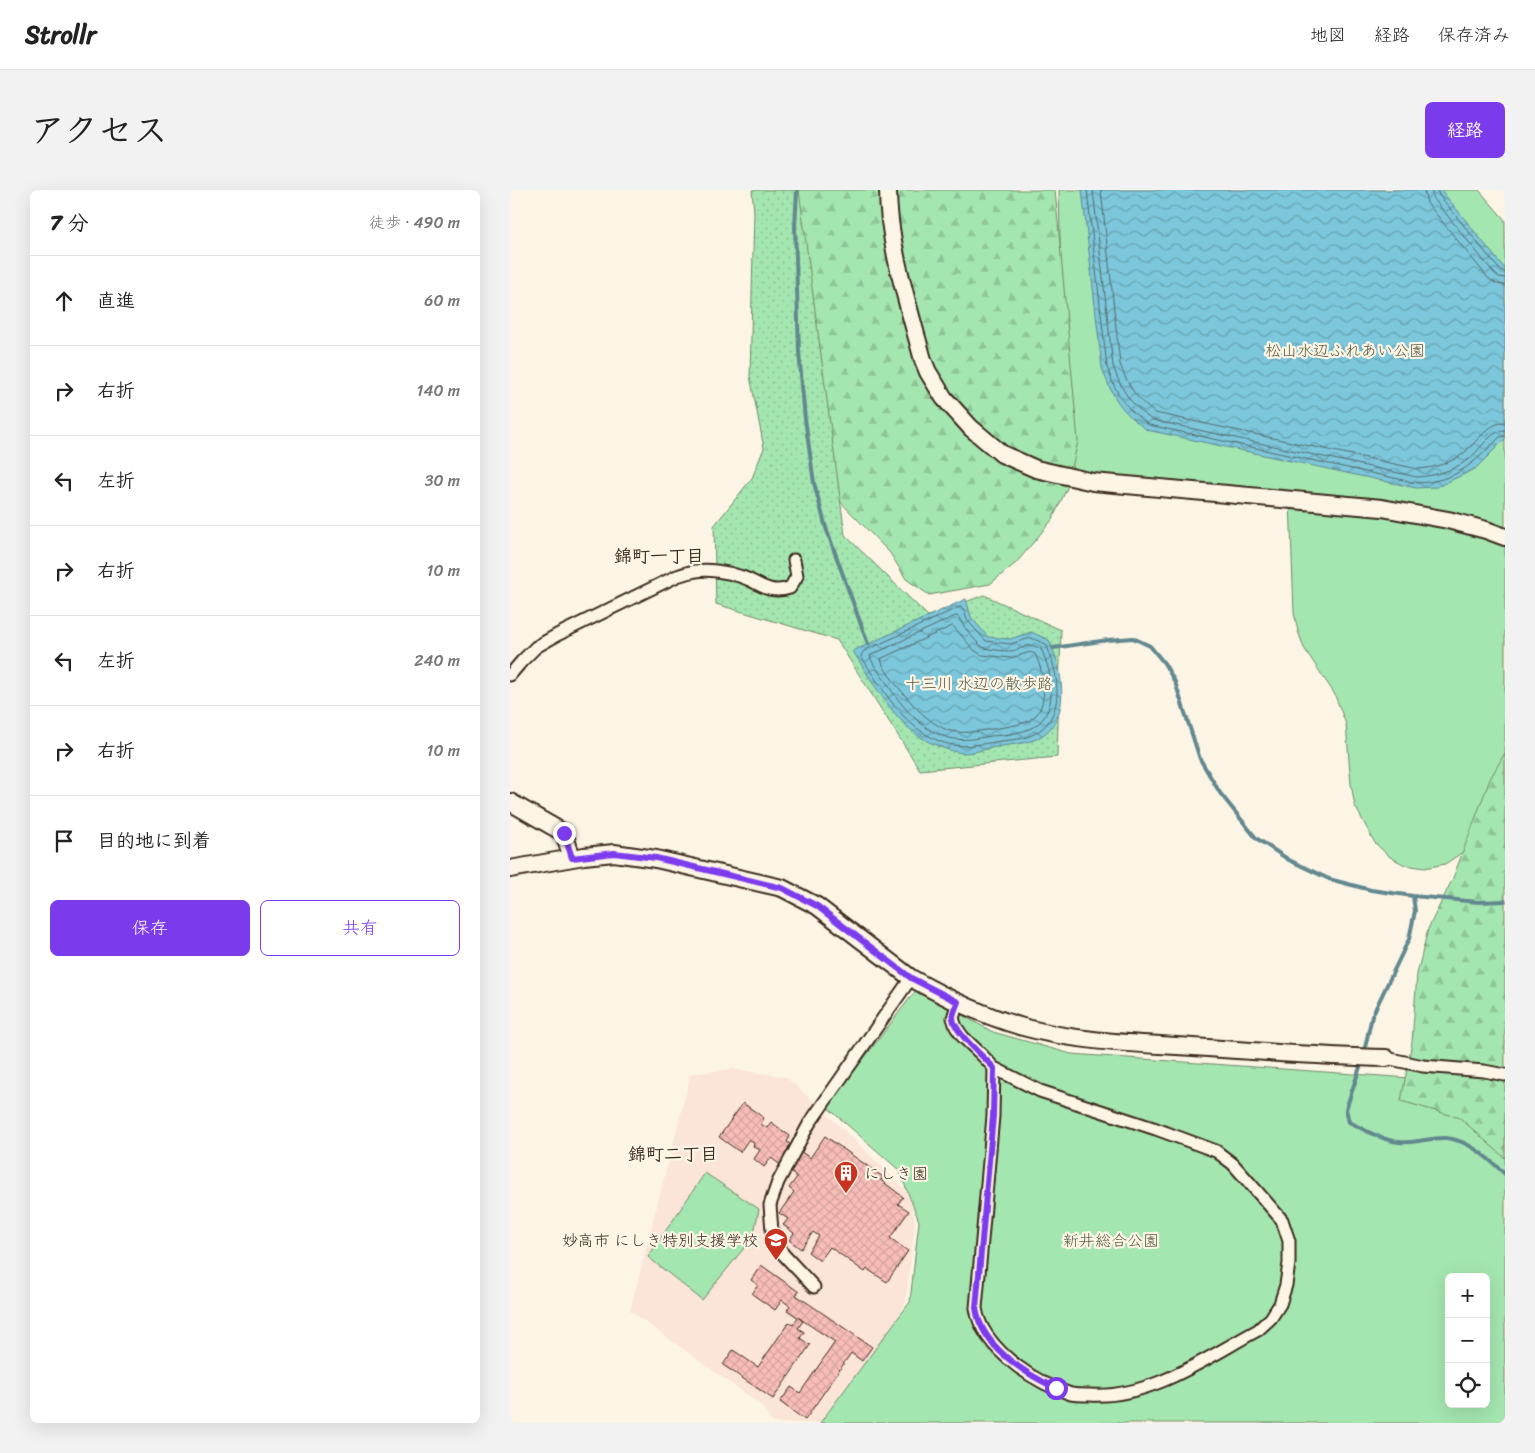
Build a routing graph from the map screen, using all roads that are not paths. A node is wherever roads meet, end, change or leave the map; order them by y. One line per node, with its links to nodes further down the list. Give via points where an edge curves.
1 (888, 190): 2 (street, via 896,252 928,372 944,398 971,428 1002,454 1036,468 1093,482 1382,508 1448,520)
2 (1505, 537)
3 (794, 560): 4 (street, via 797,576 790,588 778,592 739,576 715,572 697,571 677,576 536,647)
4 (510, 675)
5 (510, 802): 6 (street, via 564,833)
6 (572, 858): 7 (street); 8 (street, via 614,853 656,858 782,888 817,906)
7 (510, 869)
8 (911, 978): 9 (street); 13 (street, via 809,1124 778,1182 770,1205 772,1231 783,1254)
9 (958, 1002): 10 (street, via 1024,1027 1080,1038); 11 (street, via 953,1018 956,1027)
10 (1386, 1058): 12 (street, via 1423,1066)
11 (994, 1068): 11 (street, via 1048,1094 1216,1151 1233,1164 1282,1220 1289,1241 1286,1285 1280,1304 1270,1318 1258,1330 1165,1381 1137,1391 1106,1396 1073,1394 1056,1388 1033,1378 1003,1354 982,1328 976,1308 993,1116)
12 (1505, 1075)
13 (814, 1287)

